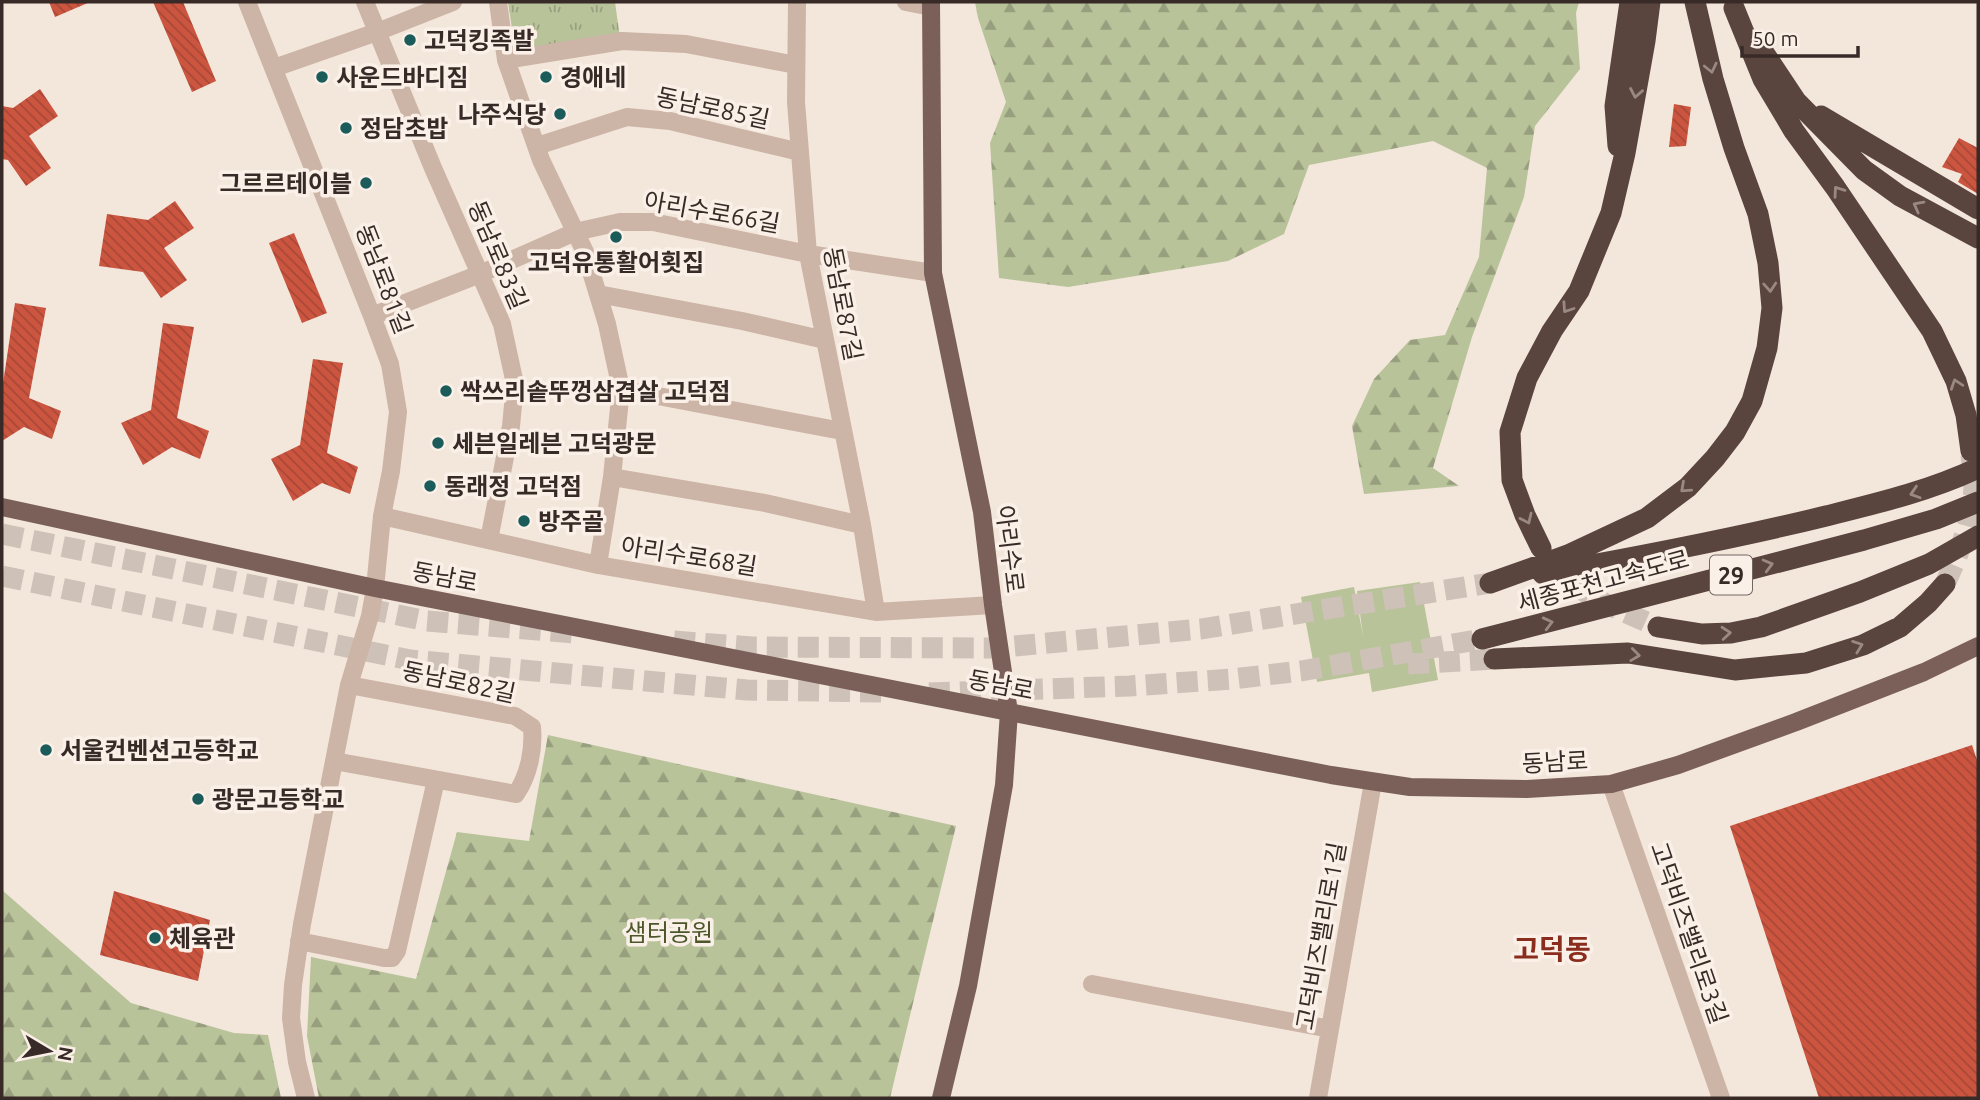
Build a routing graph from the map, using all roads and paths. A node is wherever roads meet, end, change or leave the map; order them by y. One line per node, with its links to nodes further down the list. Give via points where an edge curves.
1 (247, 2): 15 (street, 동남로81길)
2 (365, 2): 12 (street, 동남로83길)
3 (453, 2): 12 (street)
4 (498, 2): 13 (street)
5 (797, 2): 14 (street, 동남로87길)
6 (906, 2): 10 (street)
7 (1630, 2): 19 (highway, via 1615,106)
8 (1650, 2): 19 (highway, one-way to 19)
9 (1695, 2): 31 (highway, 세종포천고속도로 / 29, via 1713,79 1758,214 1768,263 1772,308 1767,348 1752,401 1715,458 1688,487 1647,518 1568,555 1489,583 1625,560 1911,495 1953,480)
10 (931, 4): 24 (main road, 아리수로)
11 (1733, 5): 16 (highway); 31 (highway, one-way to 11, via 1956,381 1932,331 1775,100)
12 (377, 32): 15 (street); 25 (street, 동남로83길)
13 (506, 60): 14 (street, via 622,41 686,44); 17 (street)
14 (796, 65): 18 (street, 동남로87길)
15 (274, 68): 27 (street, 동남로81길)
16 (1796, 101): 20 (highway); 22 (highway, one-way to 16, via 1900,196 1864,170)
17 (537, 146): 18 (street, 동남로85길, via 627,117 670,121); 21 (street)
18 (800, 152): 23 (street, 동남로87길)
19 (1620, 172): 39 (highway, one-way to 39, via 1611,213 1579,291 1527,378 1510,432 1512,480)
20 (1978, 209)
21 (575, 232): 23 (street, 아리수로66길, via 620,222 653,222); 25 (street, 아리수로66길); 26 (street)
22 (1978, 238)
23 (808, 254): 24 (street, 아리수로66길); 28 (street, 동남로87길)
24 (933, 273): 43 (main road, 아리수로, via 982,512)
25 (480, 274): 27 (street, 아리수로66길); 38 (street, 동남로83길, via 502,324 515,384)
26 (598, 294): 28 (street); 29 (street)
27 (372, 316): 35 (street, 동남로81길, via 390,364 398,412)
28 (825, 341): 30 (street, 동남로87길)
29 (621, 389): 30 (street); 32 (street)
30 (842, 431): 36 (street, 동남로87길)
31 (1975, 459)
32 (612, 477): 36 (street); 40 (street)
33 (1978, 502): 46 (highway, 세종포천고속도로 / 29, one-way to 33, via 1864,540)
34 (2, 507): 42 (main road, 동남로)
35 (382, 516): 38 (street, 아리수로68길); 42 (street, 동남로81길)
36 (862, 525): 44 (street, 동남로87길)
37 (1978, 536): 45 (highway, one-way to 37, via 1702,634 1760,627 1929,564)
38 (489, 540): 40 (street, 아리수로68길)
39 (1541, 548)
40 (598, 565): 44 (street, 아리수로68길)
41 (1945, 584): 48 (highway, one-way to 41, via 1628,653 1735,670 1806,663 1863,645 1899,627)
42 (375, 588): 49 (street); 50 (main road, 동남로)
43 (993, 605): 44 (street, 아리수로68길); 50 (main road, 아리수로)
44 (876, 612)
45 (1658, 627)
46 (1482, 639)
47 (1978, 646): 54 (main road, 동남로, via 1796,722)
48 (1494, 659)
49 (349, 685): 51 (street); 52 (street, 동남로82길, via 515,716 532,727 534,743 516,794)
50 (1009, 712): 53 (main road, 동남로); 59 (main road, 아리수로, via 1004,785 968,986)
51 (334, 761): 52 (street, 동남로82길); 55 (street)
52 (436, 780): 55 (street, via 392,958)
53 (1373, 782): 54 (main road, 동남로, via 1527,789); 57 (street, 고덕비즈밸리로1길)
54 (1611, 784): 61 (street, 고덕비즈밸리로3길)
55 (299, 941): 58 (street, via 290,1018)
56 (1092, 984): 57 (street)
57 (1330, 1029): 60 (street, 고덕비즈밸리로1길)
58 (306, 1098)
59 (942, 1098)
60 (1318, 1098)
61 (1721, 1098)

